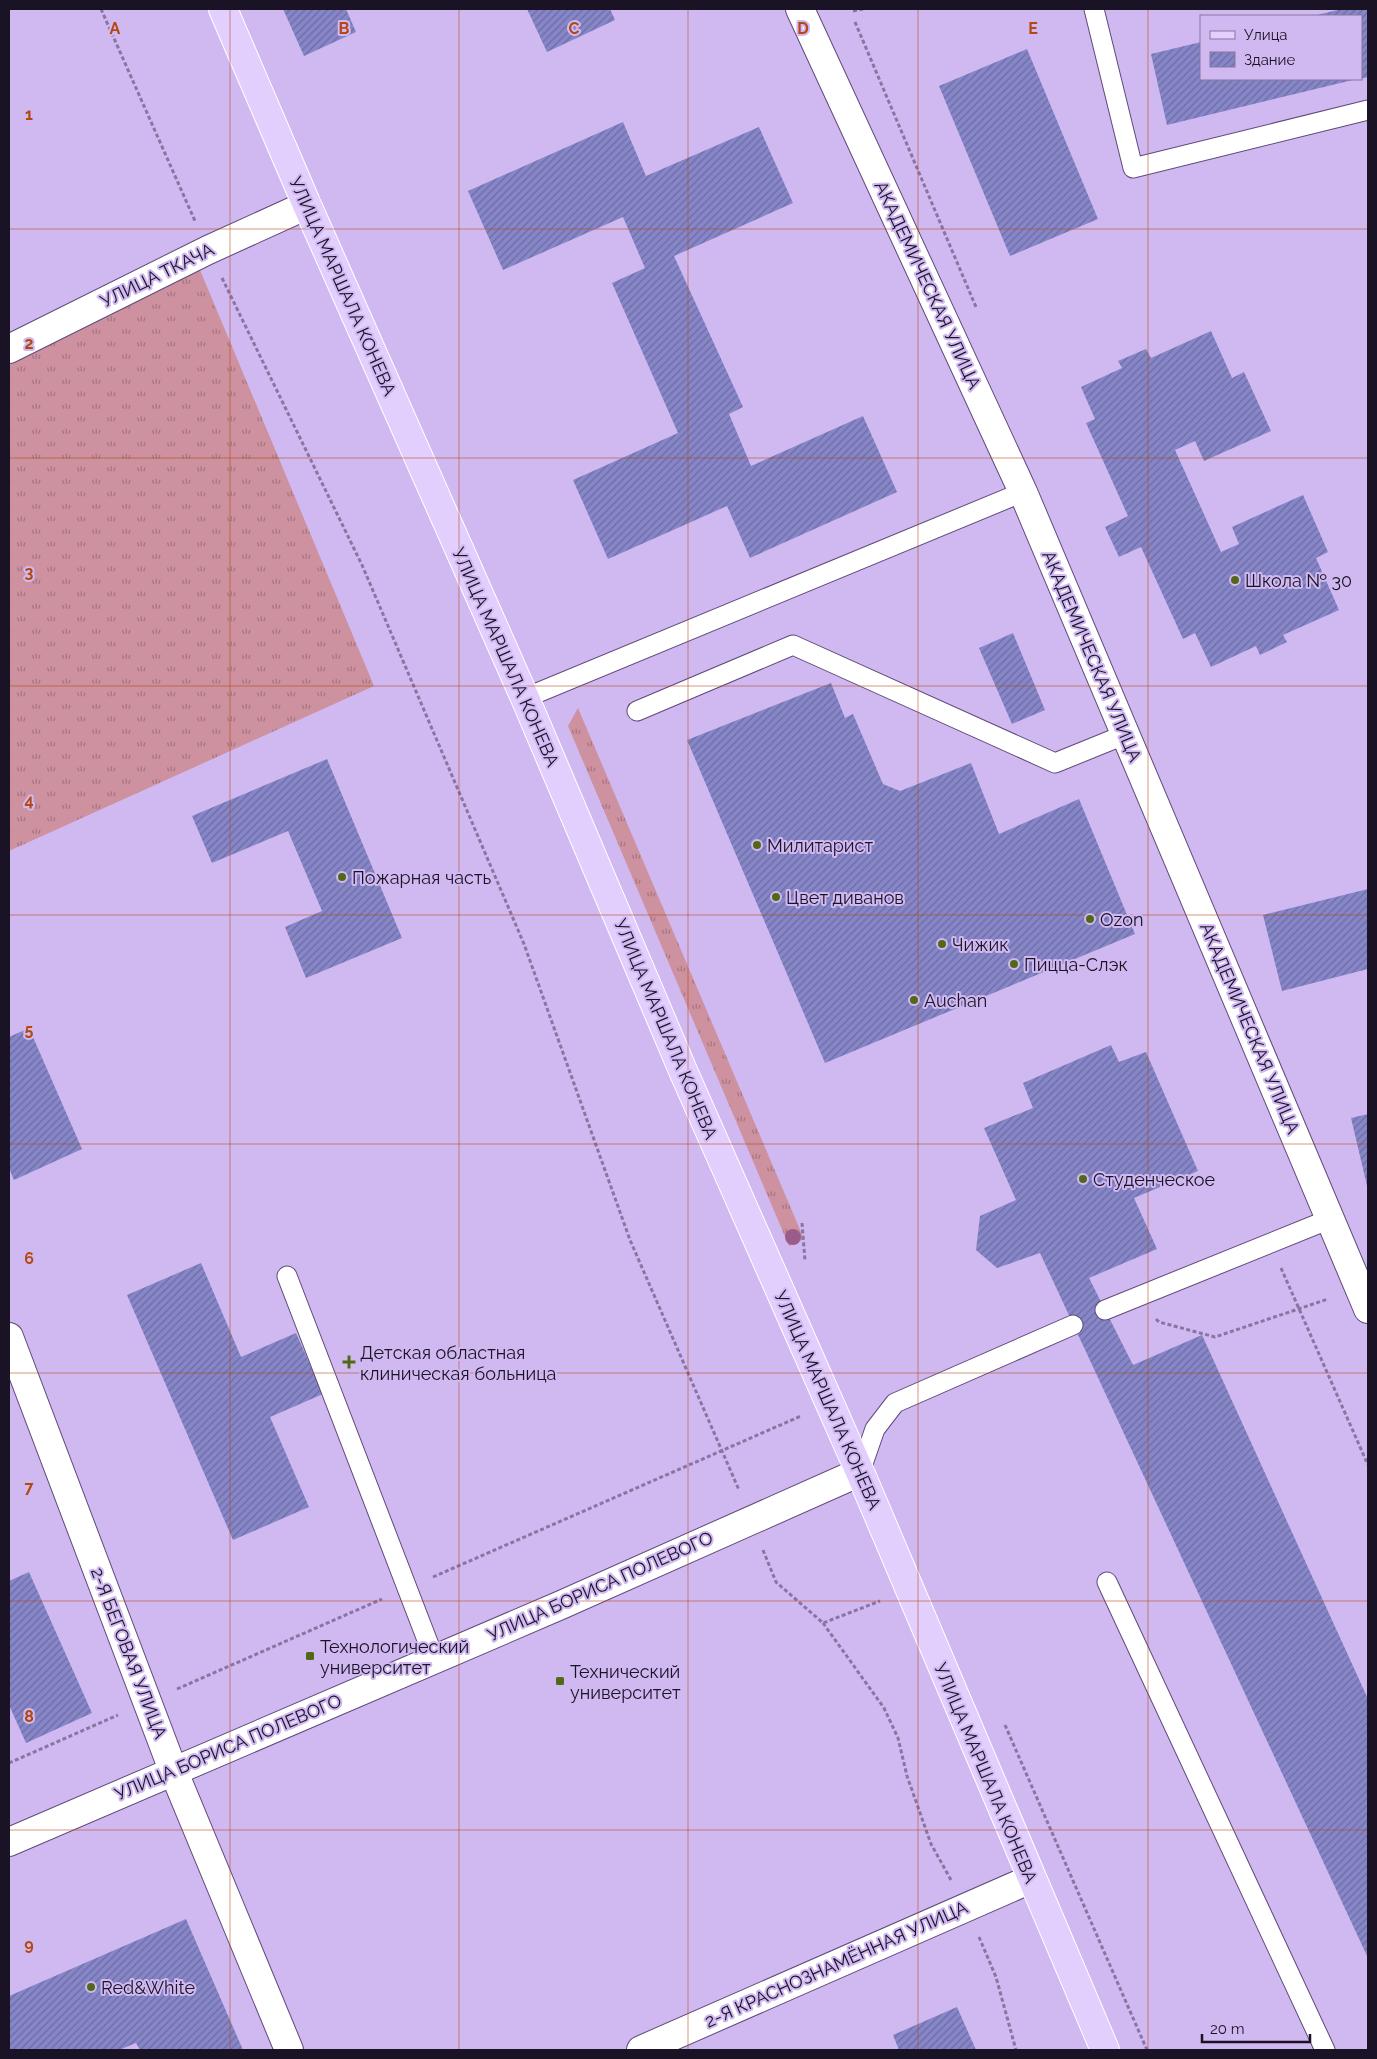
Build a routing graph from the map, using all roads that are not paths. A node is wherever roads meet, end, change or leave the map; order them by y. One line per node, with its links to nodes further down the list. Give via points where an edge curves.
1 (223, 9): 5 (main road, УЛИЦА МАРШАЛА КОНЕВА)
2 (800, 9): 7 (street, АКАДЕМИЧЕСКАЯ УЛИЦА)
3 (1094, 9): 4 (lane, via 1133,168)
4 (1368, 110)
5 (306, 205): 6 (street, УЛИЦА ТКАЧА); 8 (main road, УЛИЦА МАРШАЛА КОНЕВА)
6 (9, 349)
7 (1023, 492): 8 (lane); 10 (street, АКАДЕМИЧЕСКАЯ УЛИЦА)
8 (525, 698): 18 (main road, УЛИЦА МАРШАЛА КОНЕВА, via 684,1073)
9 (637, 711): 10 (lane, via 793,645 1055,763)
10 (1124, 735): 11 (street, АКАДЕМИЧЕСКАЯ УЛИЦА)
11 (1330, 1219): 12 (street, АКАДЕМИЧЕСКАЯ УЛИЦА); 15 (lane)
12 (1358, 1256): 14 (street, АКАДЕМИЧЕСКАЯ УЛИЦА)
13 (287, 1276): 20 (lane)
14 (1364, 1298)
15 (1105, 1310)
16 (1073, 1325): 18 (lane, via 896,1403 875,1429)
17 (9, 1336): 21 (street, 2-Я БЕГОВАЯ УЛИЦА)
18 (860, 1472): 20 (street, УЛИЦА БОРИСА ПОЛЕВОГО, via 561,1606); 23 (main road, УЛИЦА МАРШАЛА КОНЕВА)
19 (1107, 1582): 27 (lane)
20 (434, 1658): 21 (street, УЛИЦА БОРИСА ПОЛЕВОГО)
21 (173, 1770): 22 (street, УЛИЦА БОРИСА ПОЛЕВОГО); 24 (street, 2-Я БЕГОВАЯ УЛИЦА)
22 (9, 1842)
23 (1031, 1879): 25 (street, 2-Я КРАСНОЗНАМЁННАЯ УЛИЦА); 26 (main road, УЛИЦА МАРШАЛА КОНЕВА)
24 (289, 2050)
25 (641, 2050)
26 (1105, 2050)
27 (1325, 2050)

